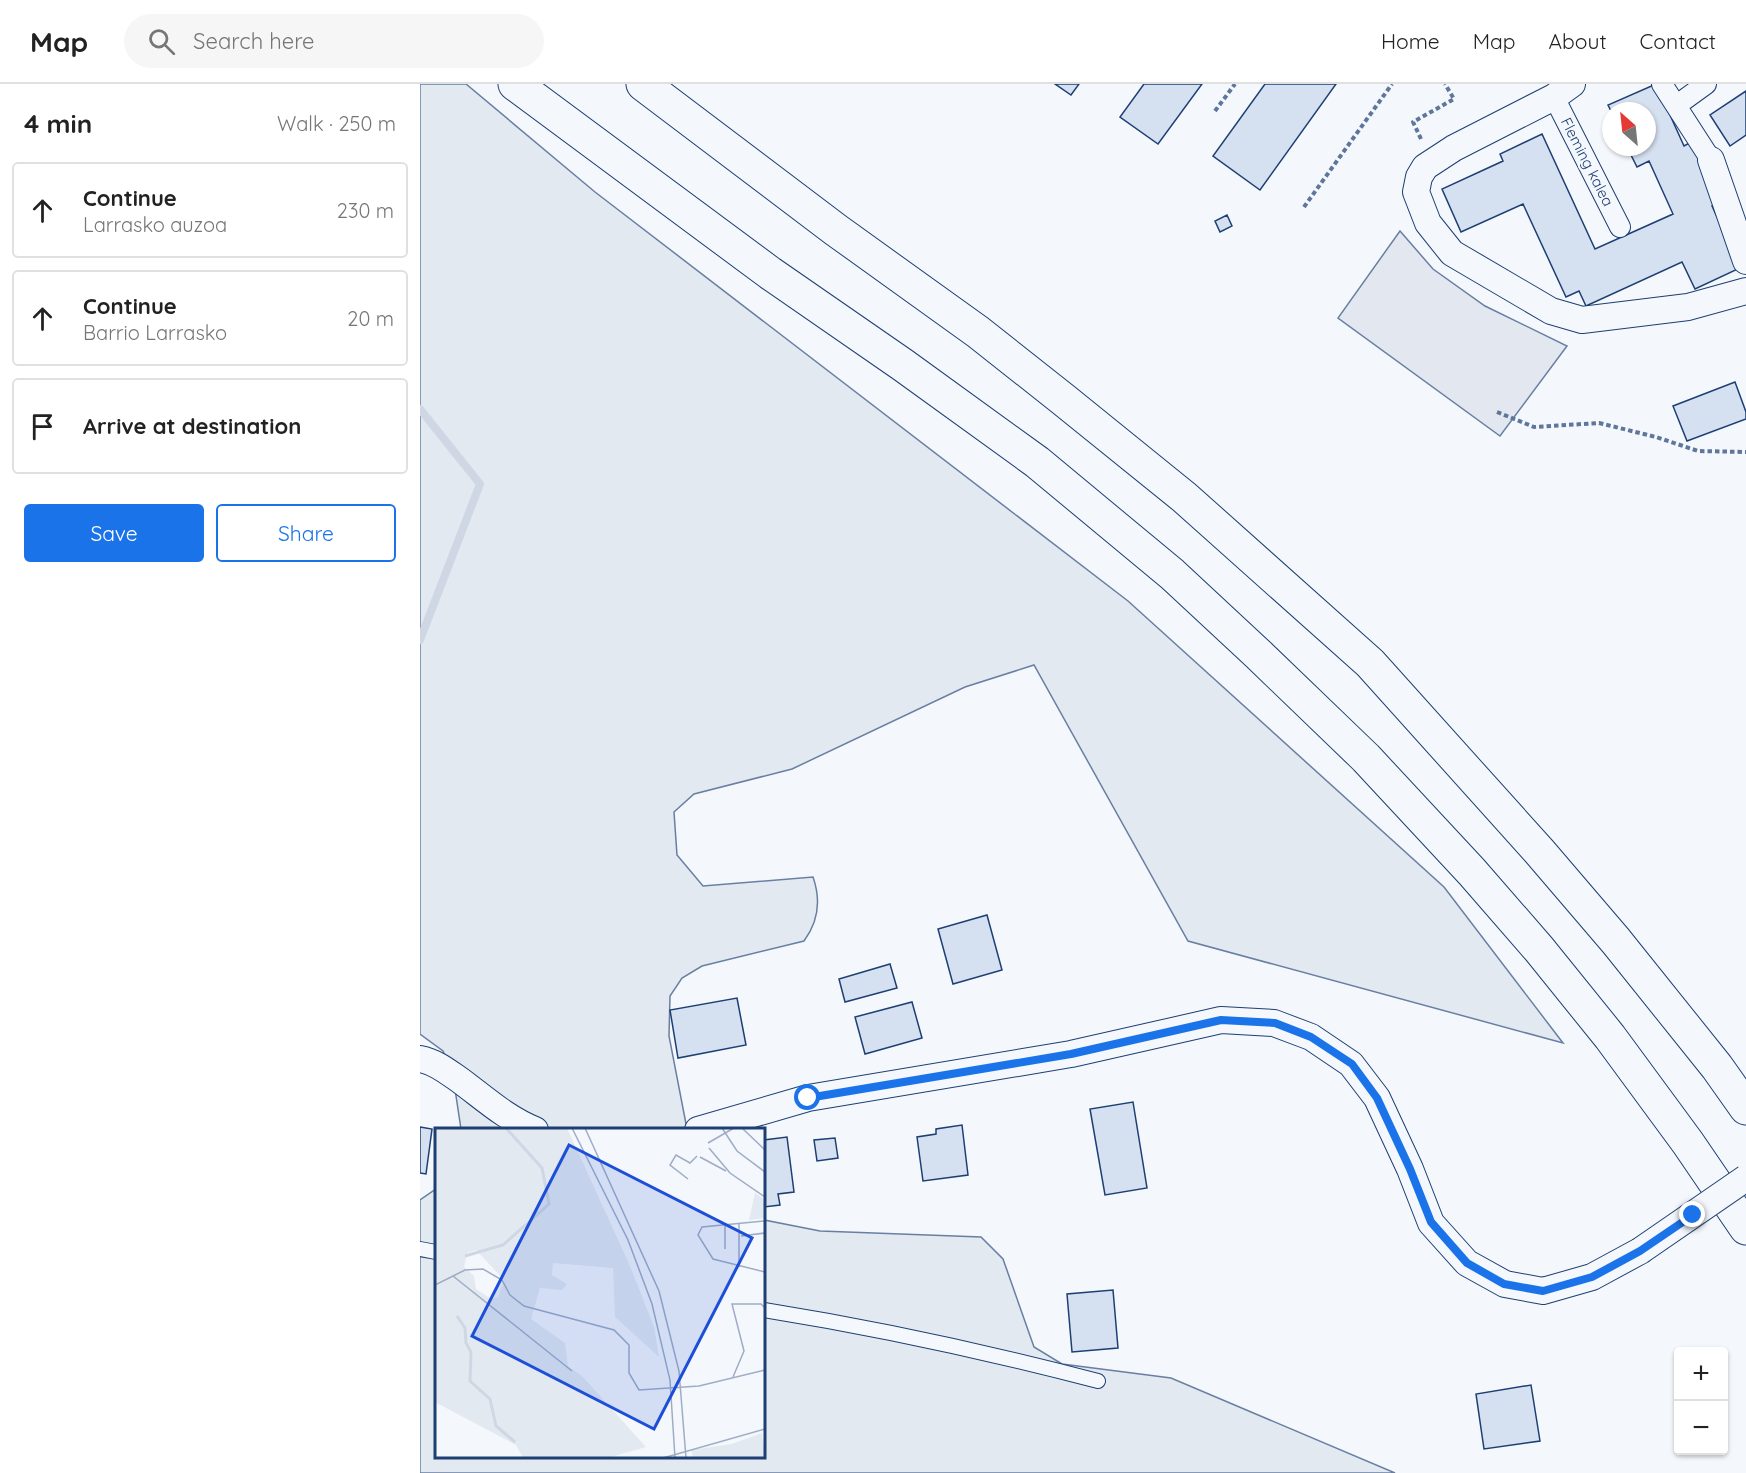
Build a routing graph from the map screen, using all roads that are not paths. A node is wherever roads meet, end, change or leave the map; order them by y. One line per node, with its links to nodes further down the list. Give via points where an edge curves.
1 (515, 84): 16 (highway, via 770,273 1037,462 1172,574 1250,646 1366,758 1539,949 1610,1037)
2 (643, 84): 12 (highway, via 1056,393 1184,497 1370,663 1616,941)
3 (1662, 84): 6 (street)
4 (1707, 84): 6 (street)
5 (1563, 90): 8 (street, Fleming kalea); 10 (street, via 1425,167 1416,192 1428,223 1452,253 1551,311 1582,320 1688,307)
6 (1677, 105): 7 (street)
7 (1711, 160): 9 (street)
8 (1620, 227)
9 (1746, 261)
10 (1746, 291)
11 (420, 1059): 13 (street, via 444,1068)
12 (1746, 1108)
13 (530, 1128)
14 (705, 1128): 15 (street, bridge, via 808,1098 1071,1054 1221,1020 1275,1023 1311,1037 1352,1064 1377,1098 1431,1222 1467,1263 1504,1284 1543,1291 1592,1277 1640,1251)
15 (1746, 1178)
16 (1746, 1228)
17 (420, 1249): 18 (lane)
18 (435, 1252)
19 (765, 1310): 20 (lane, via 1002,1356)
20 (1098, 1381)

